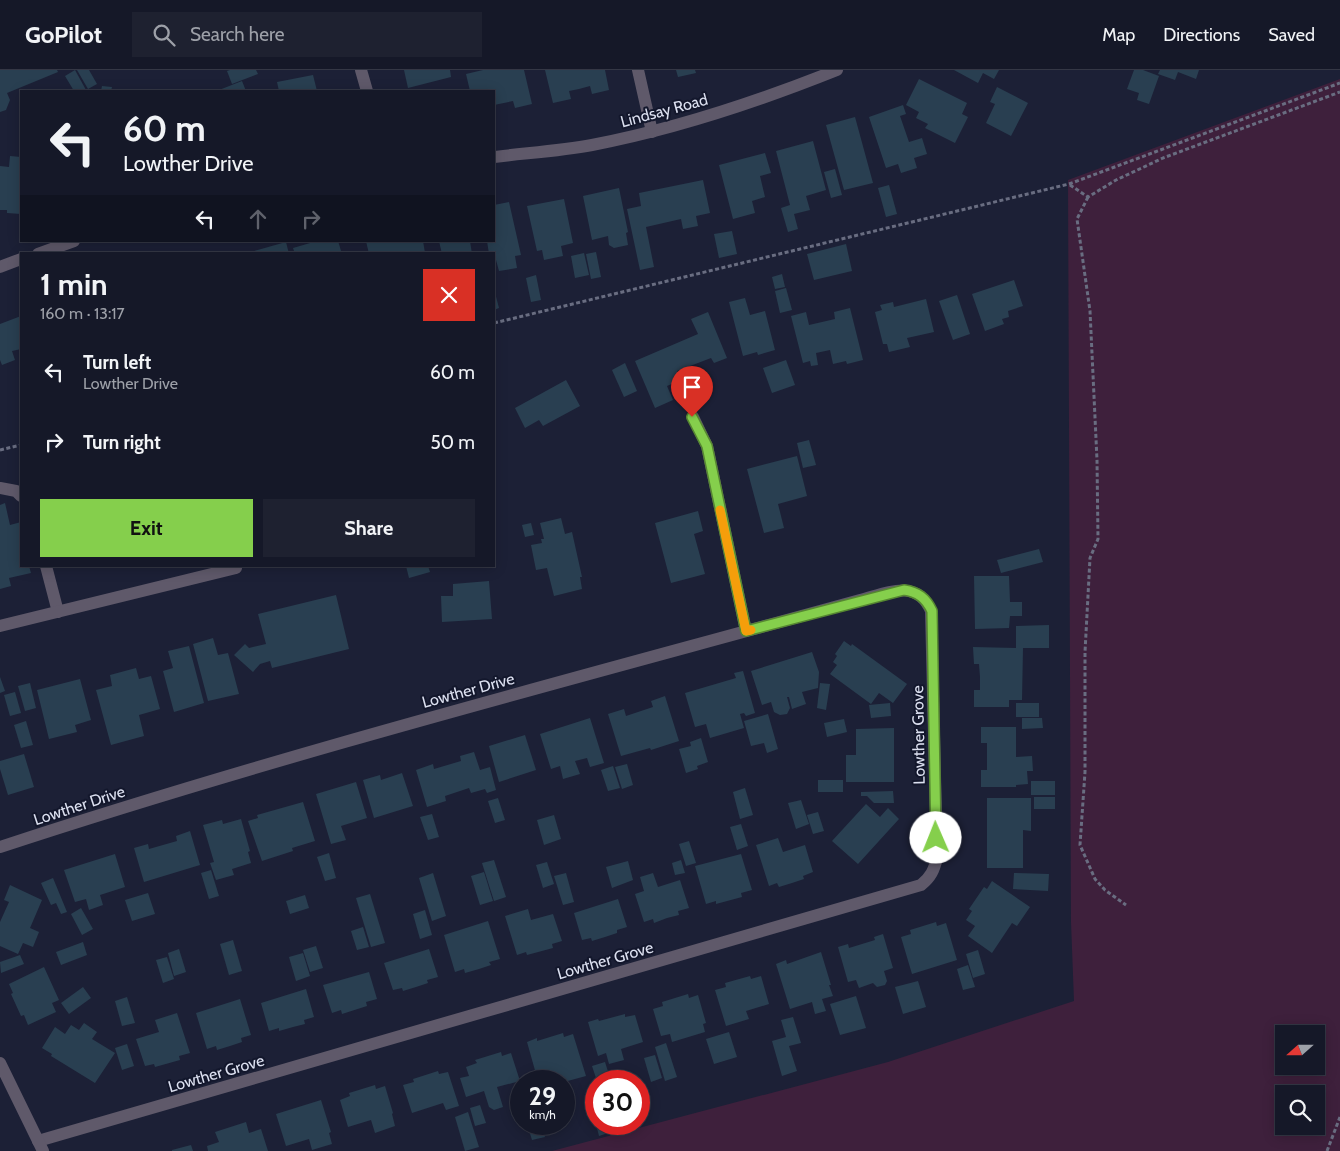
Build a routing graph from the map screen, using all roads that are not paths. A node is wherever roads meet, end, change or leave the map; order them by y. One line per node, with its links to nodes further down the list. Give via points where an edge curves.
1 (361, 70): 4 (street)
2 (638, 70): 5 (street)
3 (837, 70): 5 (street, Lindsay Road, via 697,120)
4 (367, 90)
5 (652, 132): 6 (street, Lindsay Road, via 591,145)
6 (495, 157)
7 (71, 242): 8 (street)
8 (44, 252)
9 (20, 259): 10 (street)
10 (0, 267)
11 (692, 417): 19 (street, via 707,446)
12 (0, 488): 13 (street)
13 (20, 495)
14 (46, 567): 16 (street)
15 (236, 568): 16 (street)
16 (58, 612): 18 (street)
17 (932, 620): 19 (street, Lowther Drive, via 928,602 913,591 904,590); 22 (street, Lowther Grove, via 936,858 932,873 921,885)
18 (0, 626)
19 (746, 631): 20 (street, Lowther Drive, via 398,726 164,794)
20 (0, 847)
21 (0, 1063): 22 (street)
22 (40, 1146)

